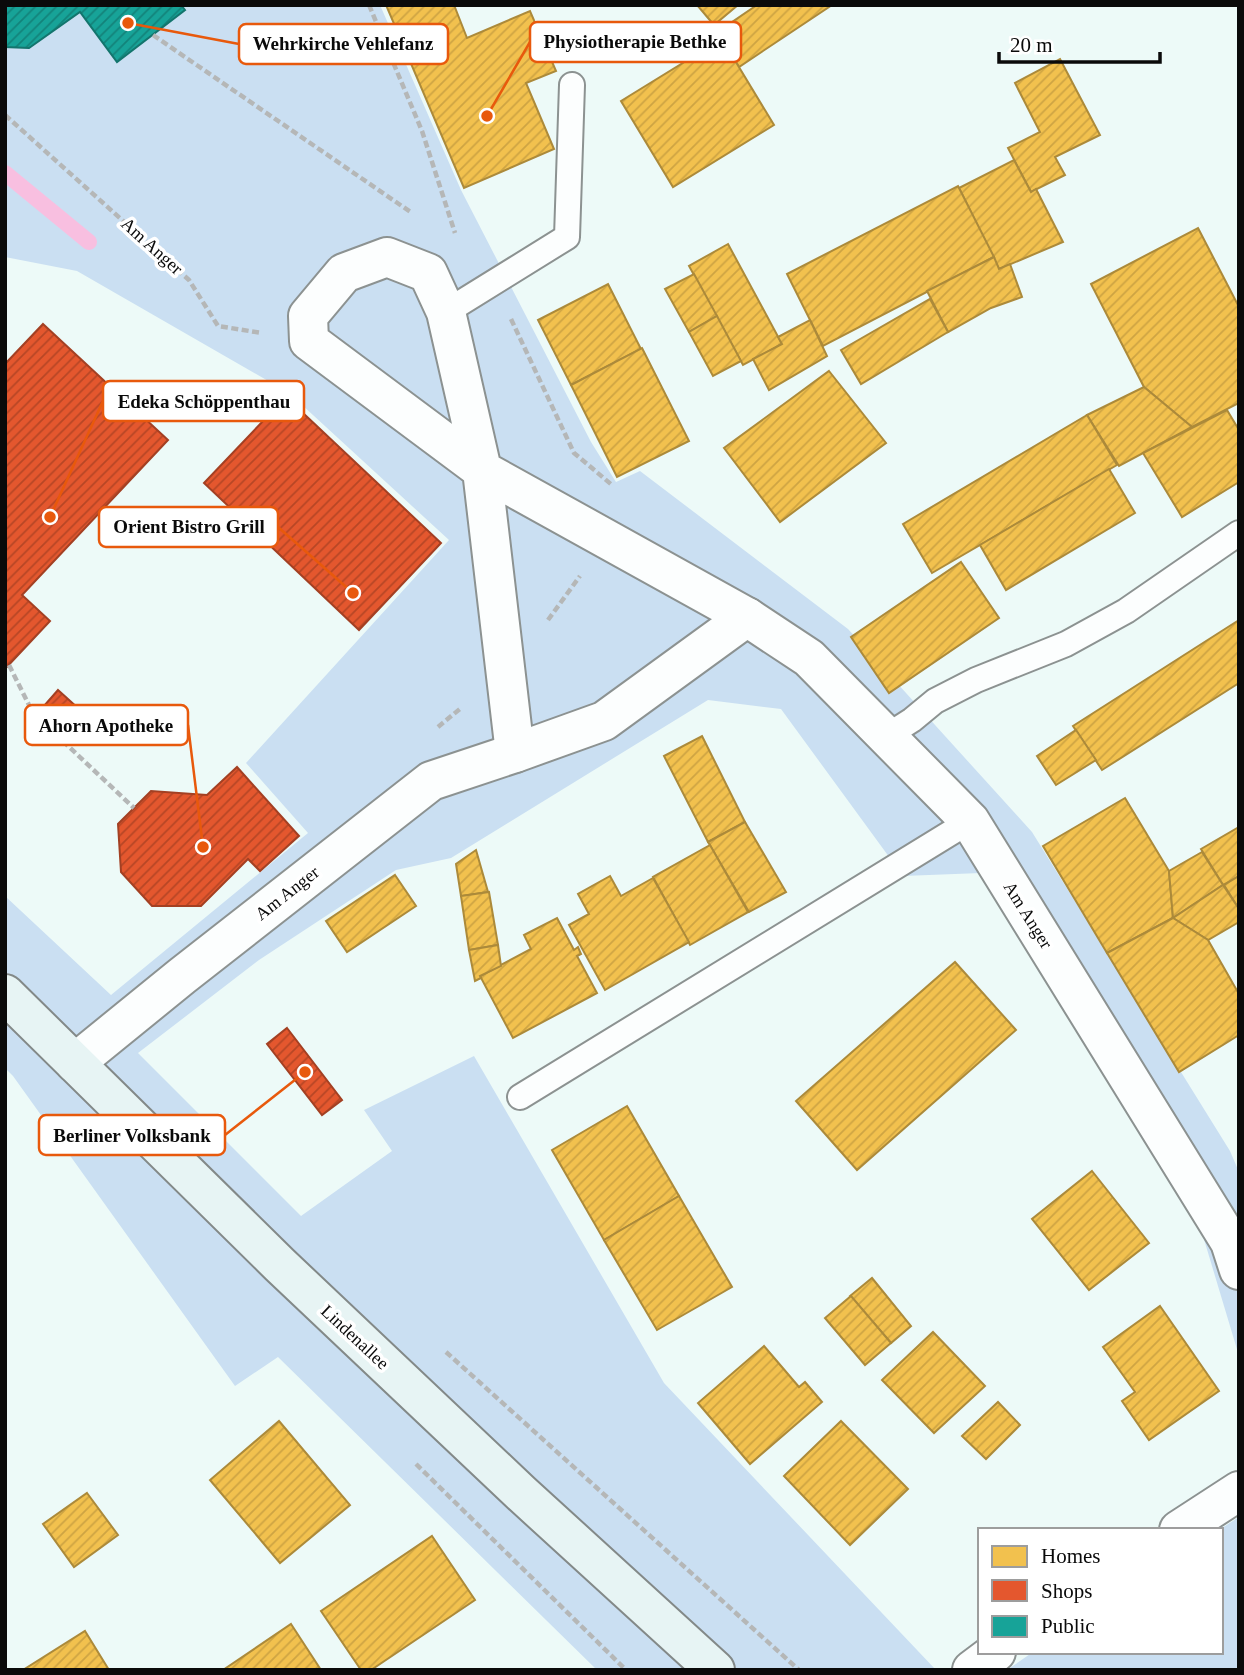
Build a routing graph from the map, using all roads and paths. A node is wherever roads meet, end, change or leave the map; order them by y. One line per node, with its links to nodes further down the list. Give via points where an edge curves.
1 (369, 5): 6 (path, via 422,131 458,245)
2 (153, 35): 5 (path)
3 (572, 85): 7 (lane, via 567,237)
4 (5, 115): 8 (path, Am Anger, via 189,280 218,326)
5 (413, 214)
6 (428, 273): 7 (street); 8 (street, via 387,257 344,273 309,316)
7 (446, 312): 9 (street)
8 (309, 341): 9 (street, Am Anger)
9 (482, 470): 11 (street, Am Anger); 14 (street)
10 (1239, 533): 13 (lane, via 1126,611 1066,644 935,701)
11 (747, 617): 13 (street, Am Anger, via 809,658); 14 (street, Am Anger, via 604,722)
12 (9, 664): 15 (path, via 33,713)
13 (887, 736): 16 (street, Am Anger)
14 (515, 753): 18 (street, Am Anger, via 431,780)
15 (134, 808)
16 (970, 821): 19 (lane); 20 (street, Am Anger, via 1230,1242)
17 (5, 994): 18 (main road, Lindenallee)
18 (75, 1063): 27 (main road, Lindenallee, via 279,1265)
19 (520, 1097)
20 (1239, 1270)
21 (437, 1343): 28 (path)
22 (407, 1456): 26 (path)
23 (1239, 1491): 24 (street)
24 (1182, 1528)
25 (993, 1654): 29 (street)
26 (626, 1670)
27 (715, 1670)
28 (799, 1670)
29 (972, 1670)

